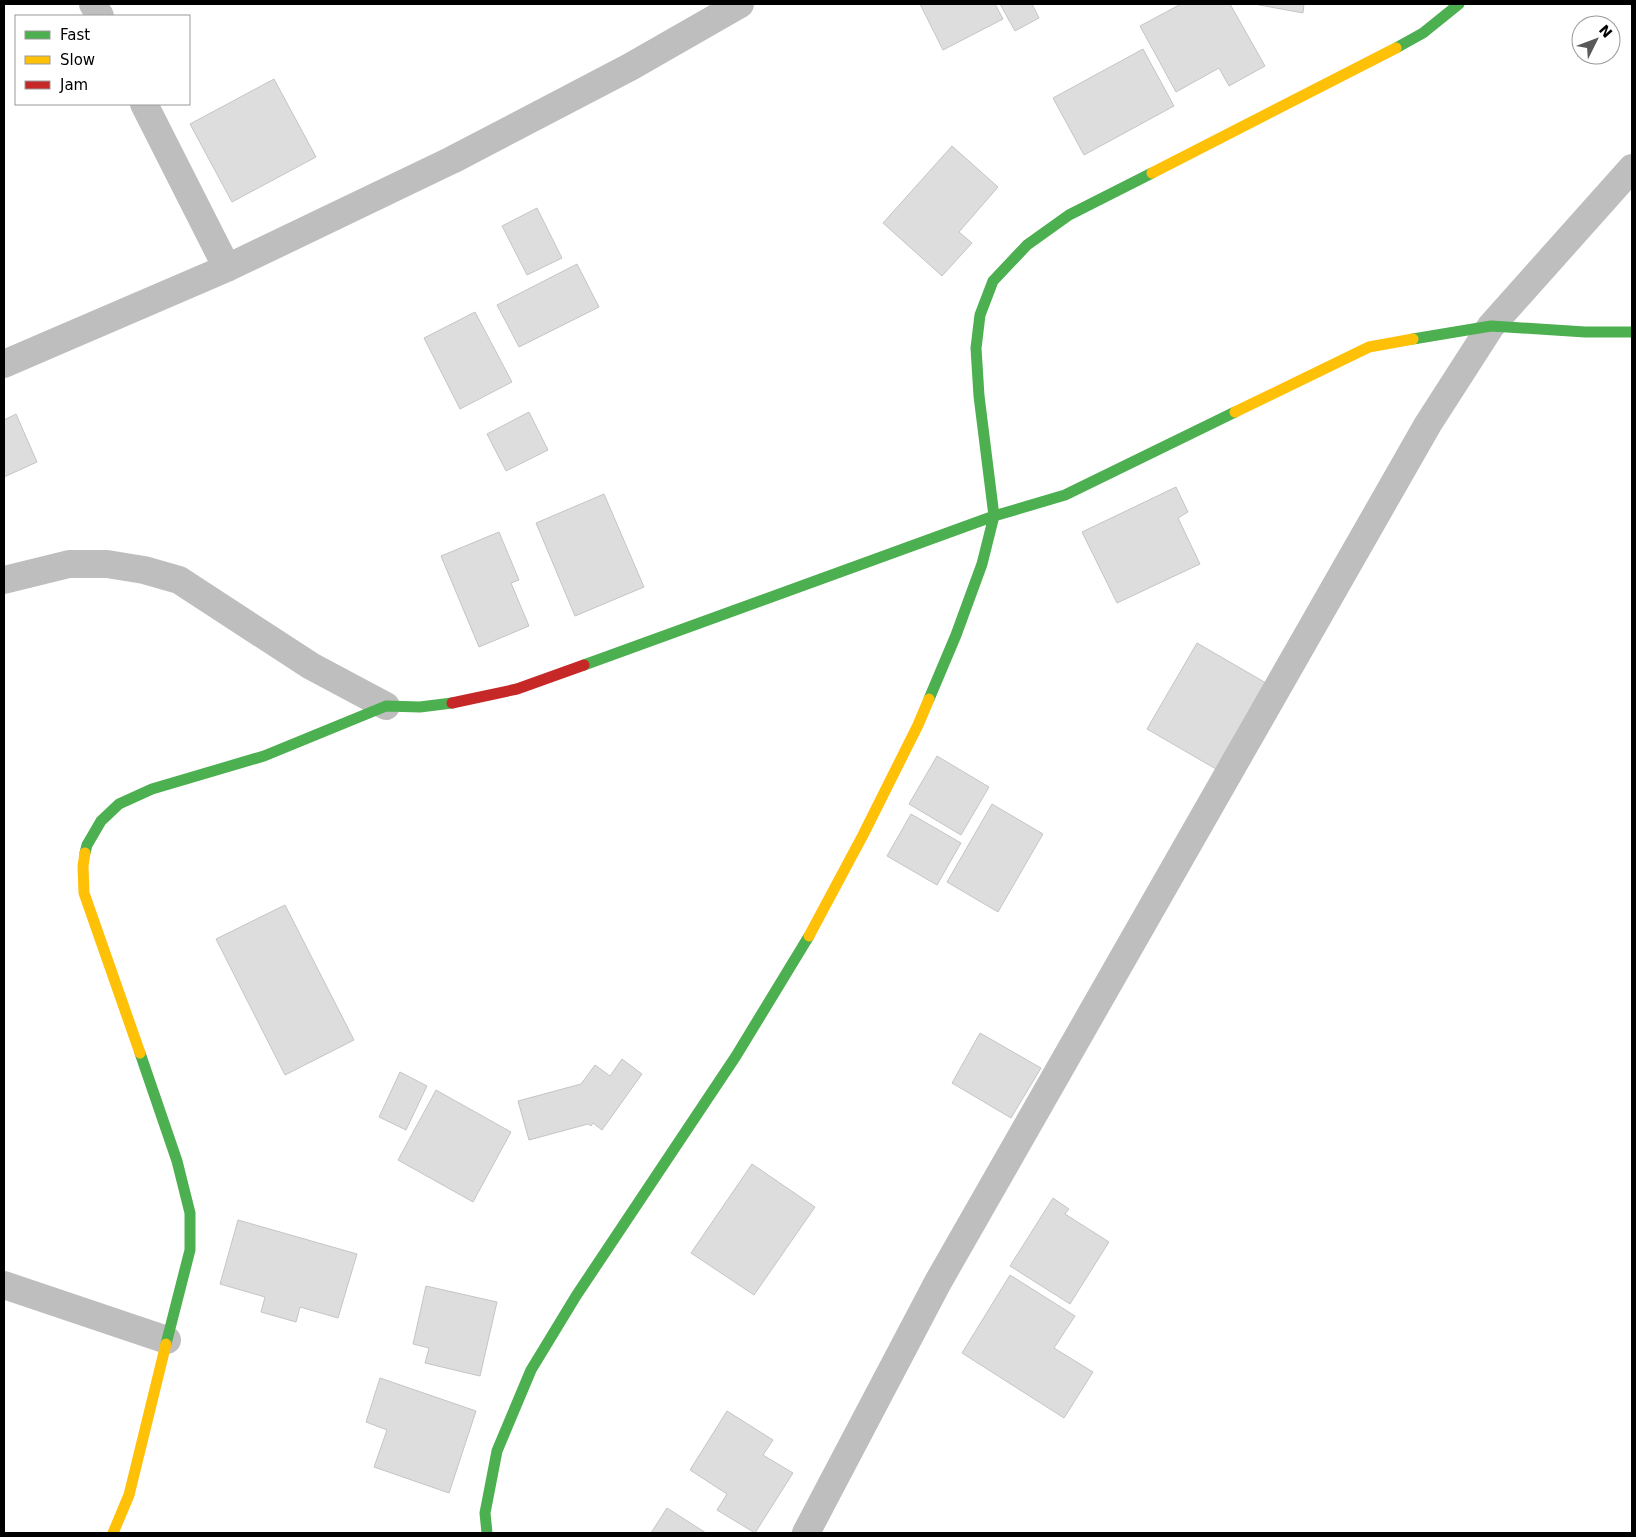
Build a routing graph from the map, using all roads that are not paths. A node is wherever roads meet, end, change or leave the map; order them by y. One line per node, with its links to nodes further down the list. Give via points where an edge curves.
1 (93, 4): 4 (street)
2 (740, 4): 7 (street, via 630,67 469,151)
3 (1459, 4): 11 (street, via 1423,33 1376,59 1068,215 1027,245 993,281 980,315 976,348)
4 (99, 15)
5 (145, 105): 7 (street)
6 (1632, 168): 8 (street)
7 (227, 268): 10 (street)
8 (1491, 326): 9 (street); 11 (street, via 1369,347 1065,495); 18 (street, via 1428,424 943,1274)
9 (1632, 332)
10 (4, 364)
11 (994, 516): 13 (street, via 517,690 420,707); 17 (street, via 982,564 918,725 820,918 736,1056 576,1296 532,1370 497,1451 485,1513)
12 (4, 580): 13 (street, via 69,564 107,564 179,580 311,666)
13 (386, 706): 15 (street, via 264,756 152,789 119,804 101,821 87,845 83,866 84,893 177,1160 190,1213 190,1250)
14 (4, 1285): 15 (street)
15 (167, 1340): 16 (street, via 129,1496)
16 (113, 1533)
17 (487, 1533)
18 (806, 1533)

